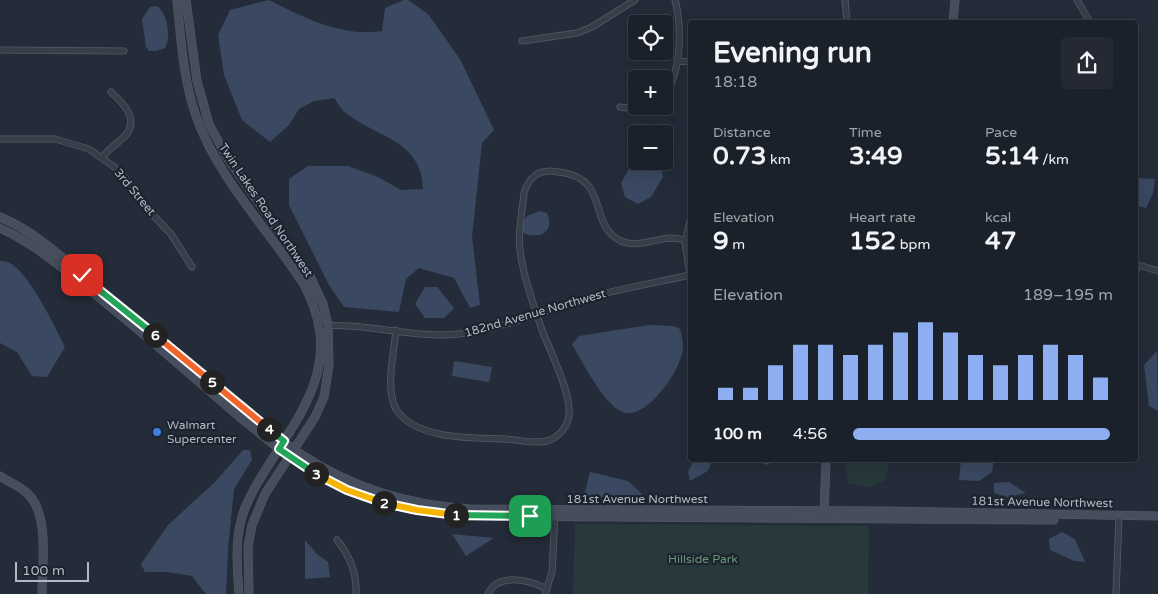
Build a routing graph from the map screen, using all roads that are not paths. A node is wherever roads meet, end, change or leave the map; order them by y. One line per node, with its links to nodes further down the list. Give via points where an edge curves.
1 (177, 0): 33 (main road, Twin Lakes Road Northwest, via 188,91 203,136 219,164 303,283)
2 (186, 0): 32 (main road, Twin Lakes Road Northwest, via 198,87 214,135 310,276 323,304)
3 (635, 0): 11 (street, via 577,33)
4 (675, 0): 14 (street, via 679,24)
5 (844, 0): 8 (street)
6 (955, 0): 9 (main road)
7 (1077, 0): 10 (street)
8 (847, 20)
9 (953, 20)
10 (1089, 20)
11 (522, 41)
12 (0, 50): 13 (street)
13 (124, 51)
14 (677, 60): 15 (street); 16 (street)
15 (688, 62)
16 (673, 79)
17 (111, 92): 21 (street, via 127,107 130,124 125,136)
18 (620, 107): 19 (street)
19 (628, 108)
20 (0, 139): 21 (street, 3rd Street, via 55,139 82,146)
21 (102, 158): 28 (street, 3rd Street, via 119,171 172,234)
22 (0, 217): 35 (main road, 181st Avenue Northwest, via 27,230 51,248)
23 (0, 228): 36 (main road, 181st Avenue Northwest, via 53,261)
24 (688, 229): 25 (street)
25 (685, 240): 27 (street); 31 (street, via 670,238 633,244 621,241 608,230 592,189 585,181 566,173 546,171 538,174 525,188 520,248)
26 (1138, 265): 29 (street)
27 (688, 266)
28 (192, 267)
29 (1158, 271)
30 (688, 276): 31 (street, 182nd Avenue Northwest, via 602,294)
31 (537, 314): 34 (street, 182nd Avenue Northwest, via 464,334); 34 (street, via 564,387 570,413 561,433 546,441 443,434 422,429 405,419 394,403 391,391)
32 (328, 325): 33 (street, 182nd Avenue Northwest); 34 (street, 182nd Avenue Northwest); 37 (main road, Twin Lakes Road Northwest, via 329,365 324,397)
33 (319, 326): 35 (main road, Twin Lakes Road Northwest, via 320,355 314,386 302,414)
34 (396, 330)
35 (284, 441): 36 (main road, Twin Lakes Road Northwest); 37 (main road, 181st Avenue Northwest)
36 (279, 449): 38 (main road, 181st Avenue Northwest); 49 (main road, Twin Lakes Road Northwest, via 253,490 242,519 237,547)
37 (294, 449): 38 (main road, Twin Lakes Road Northwest); 41 (main road, 181st Avenue Northwest, via 350,481 415,502 440,507)
38 (289, 457): 41 (main road, 181st Avenue Northwest, via 347,490 393,505 469,516); 50 (main road, Twin Lakes Road Northwest, via 265,494 252,525 248,547)
39 (826, 462): 42 (main road)
40 (0, 476): 48 (main road, via 28,494 39,511 42,524)
41 (555, 513): 42 (main road, 181st Avenue Northwest); 47 (street, via 554,563)
42 (824, 515): 43 (main road, 181st Avenue Northwest); 44 (main road, 181st Avenue Northwest)
43 (1158, 516)
44 (1119, 518): 45 (main road, 181st Avenue Northwest); 53 (street)
45 (1158, 520)
46 (338, 540): 51 (street, via 349,558)
47 (546, 591): 52 (street, via 526,581 504,580)
48 (42, 594)
49 (239, 594)
50 (249, 594)
51 (356, 594)
52 (488, 594)
53 (1116, 594)

